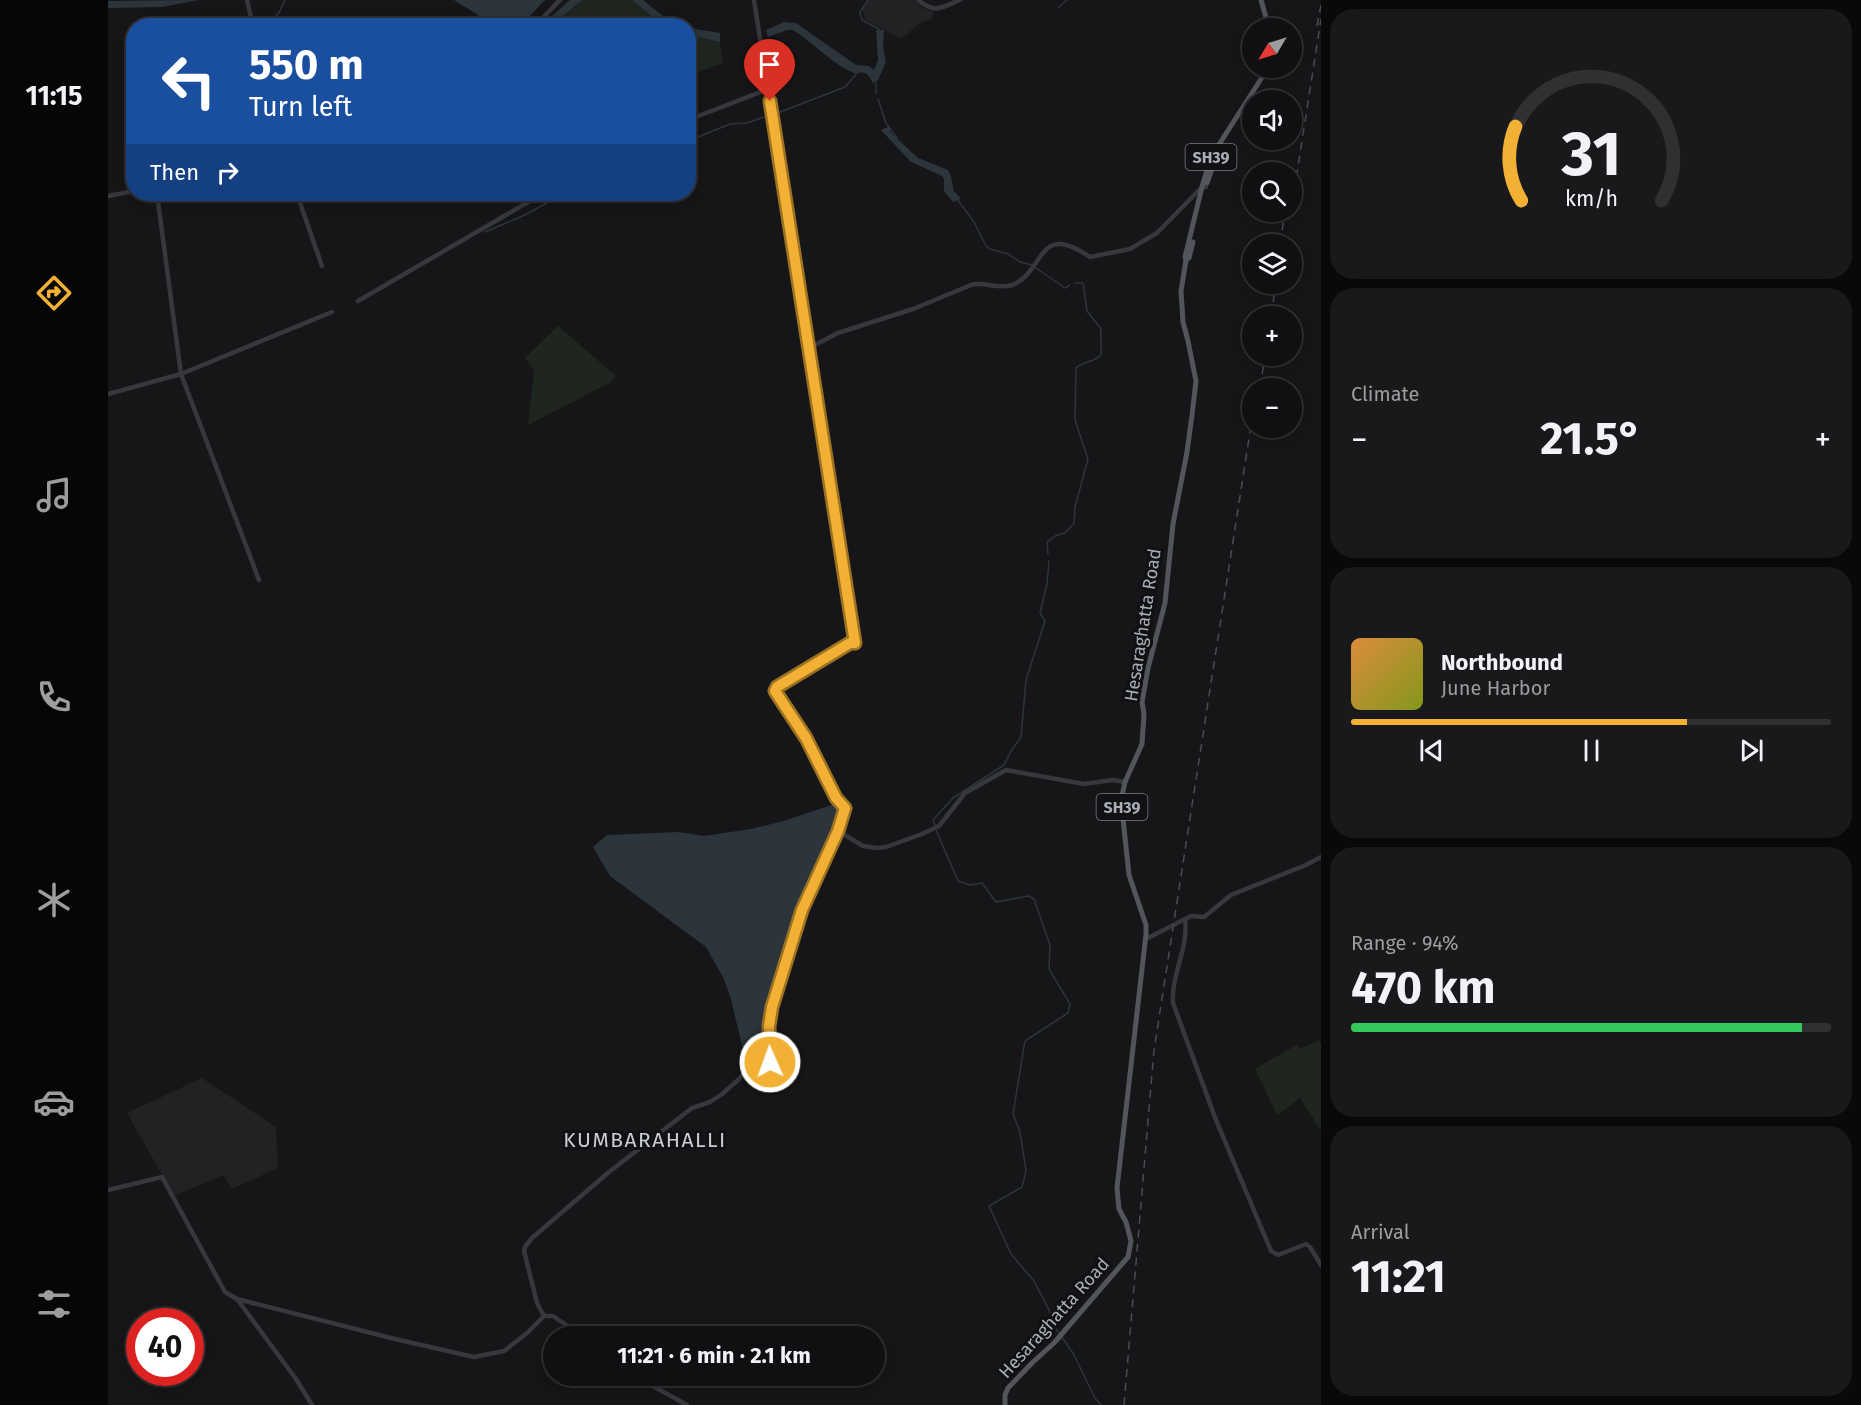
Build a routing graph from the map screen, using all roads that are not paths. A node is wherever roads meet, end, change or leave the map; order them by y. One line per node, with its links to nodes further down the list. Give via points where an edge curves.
1 (560, 0): 8 (street)
2 (754, 0): 11 (street)
3 (918, 0): 4 (street, via 936,9)
4 (960, 0)
5 (1263, 0): 9 (main road)
6 (248, 3): 7 (street)
7 (251, 18)
8 (543, 18)
9 (1268, 18)
10 (1264, 78): 13 (main road, Hesaraghatta Road, via 1220,148)
11 (768, 89): 12 (street); 22 (street)
12 (696, 117)
13 (1204, 187): 22 (street, via 1162,230 1130,249 1090,257 1064,243 1056,244 1040,256 1025,278 1014,284 999,288 971,285 838,333); 26 (main road, Hesaraghatta Road / SH39, via 1181,291 1183,322 1196,381 1192,415 1173,524 1165,603 1144,691 1142,744)
14 (126, 193): 15 (street)
15 (108, 196)
16 (158, 201): 23 (street)
17 (299, 201): 19 (street)
18 (530, 201): 20 (street)
19 (322, 266)
20 (358, 301)
21 (332, 312): 23 (street)
22 (809, 348): 27 (street, via 855,643 775,691 845,808)
23 (181, 374): 24 (street); 25 (street)
24 (108, 394)
25 (259, 579)
26 (1125, 782): 27 (street, via 1084,784 1006,770 965,793 936,828 886,847 863,846); 30 (main road, Hesaraghatta Road / SH39, via 1121,800 1129,875 1146,925)
27 (838, 831): 34 (street, via 802,910 772,1007 770,1064 748,1068 722,1094 691,1108 532,1238 524,1251)
28 (1321, 856): 29 (street, via 1231,895 1204,917)
29 (1185, 919): 30 (street); 32 (street, via 1186,939 1174,983 1173,1003 1216,1120 1271,1251 1278,1255 1306,1244)
30 (1146, 939): 39 (main road, Hesaraghatta Road / SH39, via 1116,1188 1131,1242 1128,1257 1061,1335 1008,1388)
31 (108, 1190): 33 (street, via 162,1177 225,1292)
32 (1321, 1265)
33 (237, 1299): 34 (street, via 474,1357 504,1351); 37 (street)
34 (543, 1316): 35 (street, via 554,1316)
35 (568, 1326)
36 (654, 1386): 38 (street)
37 (312, 1405)
38 (687, 1405)
39 (1005, 1405)

